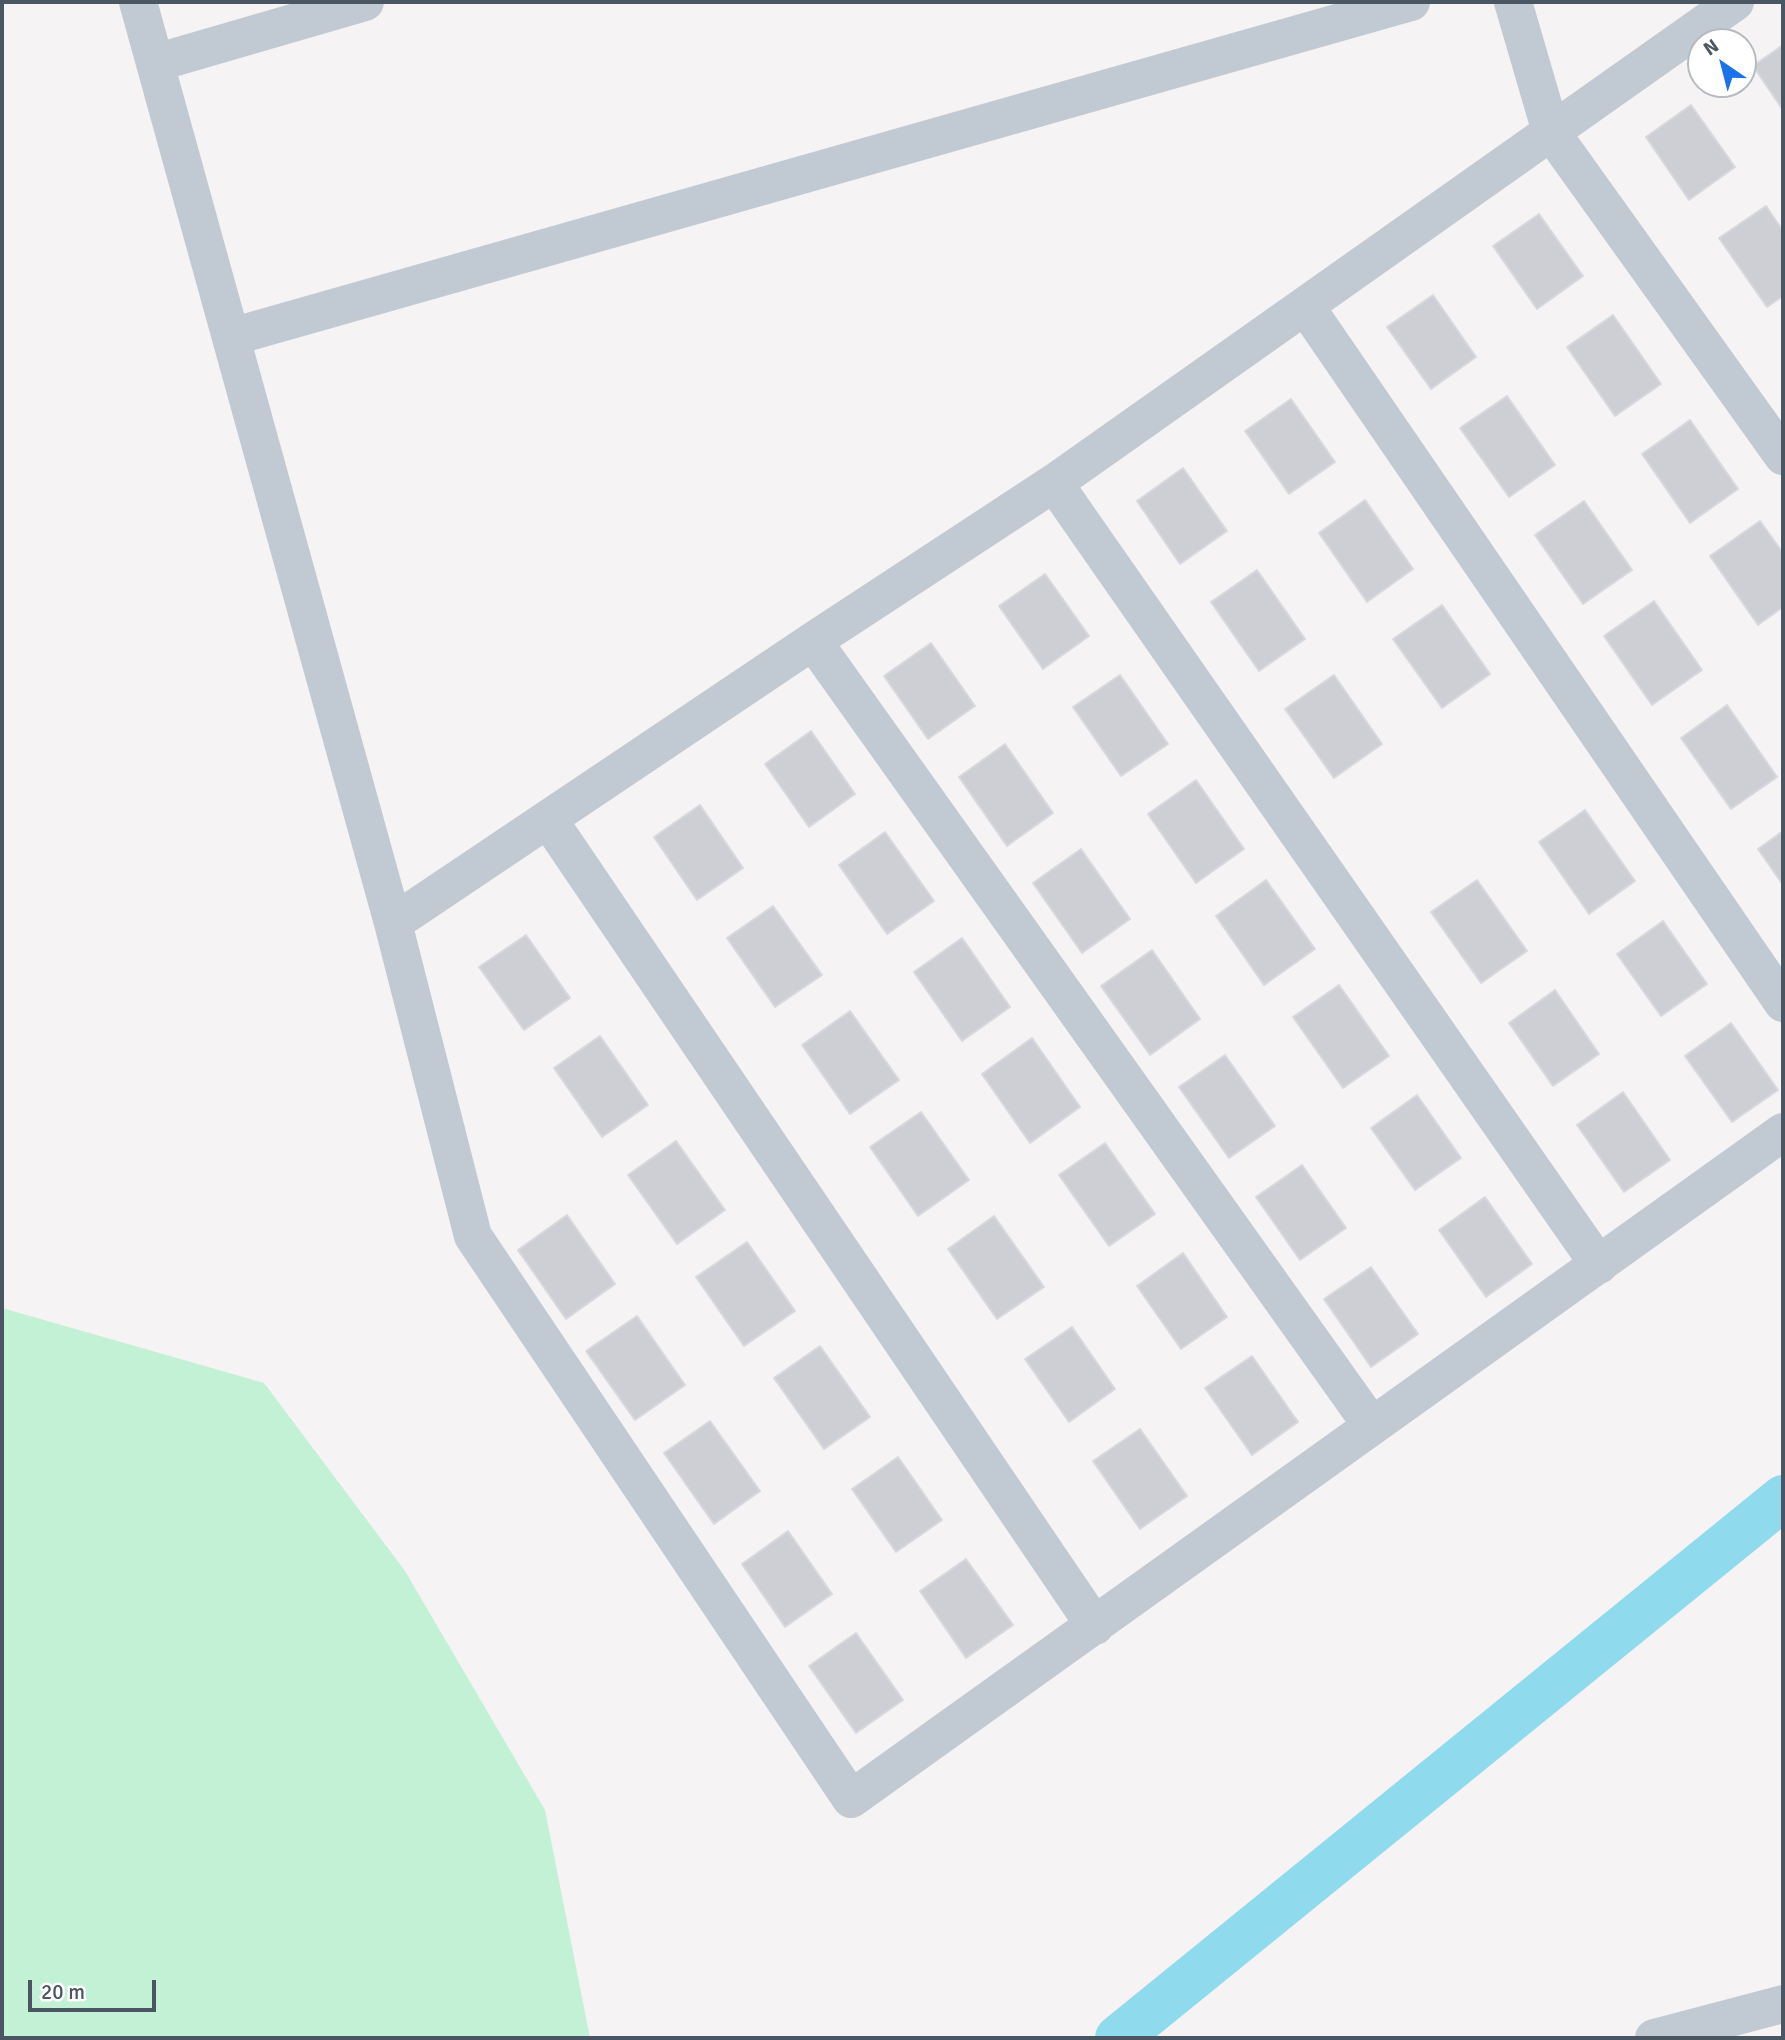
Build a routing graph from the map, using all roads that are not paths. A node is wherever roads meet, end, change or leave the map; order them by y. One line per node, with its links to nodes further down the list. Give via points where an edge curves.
1 (138, 2): 6 (street)
2 (365, 2): 6 (street)
3 (1411, 2): 9 (street)
4 (1513, 2): 7 (street)
5 (1735, 2): 7 (street)
6 (155, 63): 9 (street)
7 (1551, 132): 8 (street); 10 (street)
8 (1306, 307): 11 (street); 15 (street)
9 (231, 337): 14 (street)
10 (1783, 456)
11 (1054, 483): 12 (street); 17 (street)
12 (813, 641): 13 (street); 18 (street)
13 (548, 819): 14 (street); 19 (street)
14 (394, 923): 19 (street, via 473,1236 851,1800)
15 (1783, 1003)
16 (1783, 1132): 17 (street)
17 (1599, 1265): 18 (street)
18 (1372, 1426): 19 (street)
19 (1095, 1626)
20 (1783, 2004): 21 (street)
21 (1742, 2027): 22 (street)
22 (1654, 2038)

